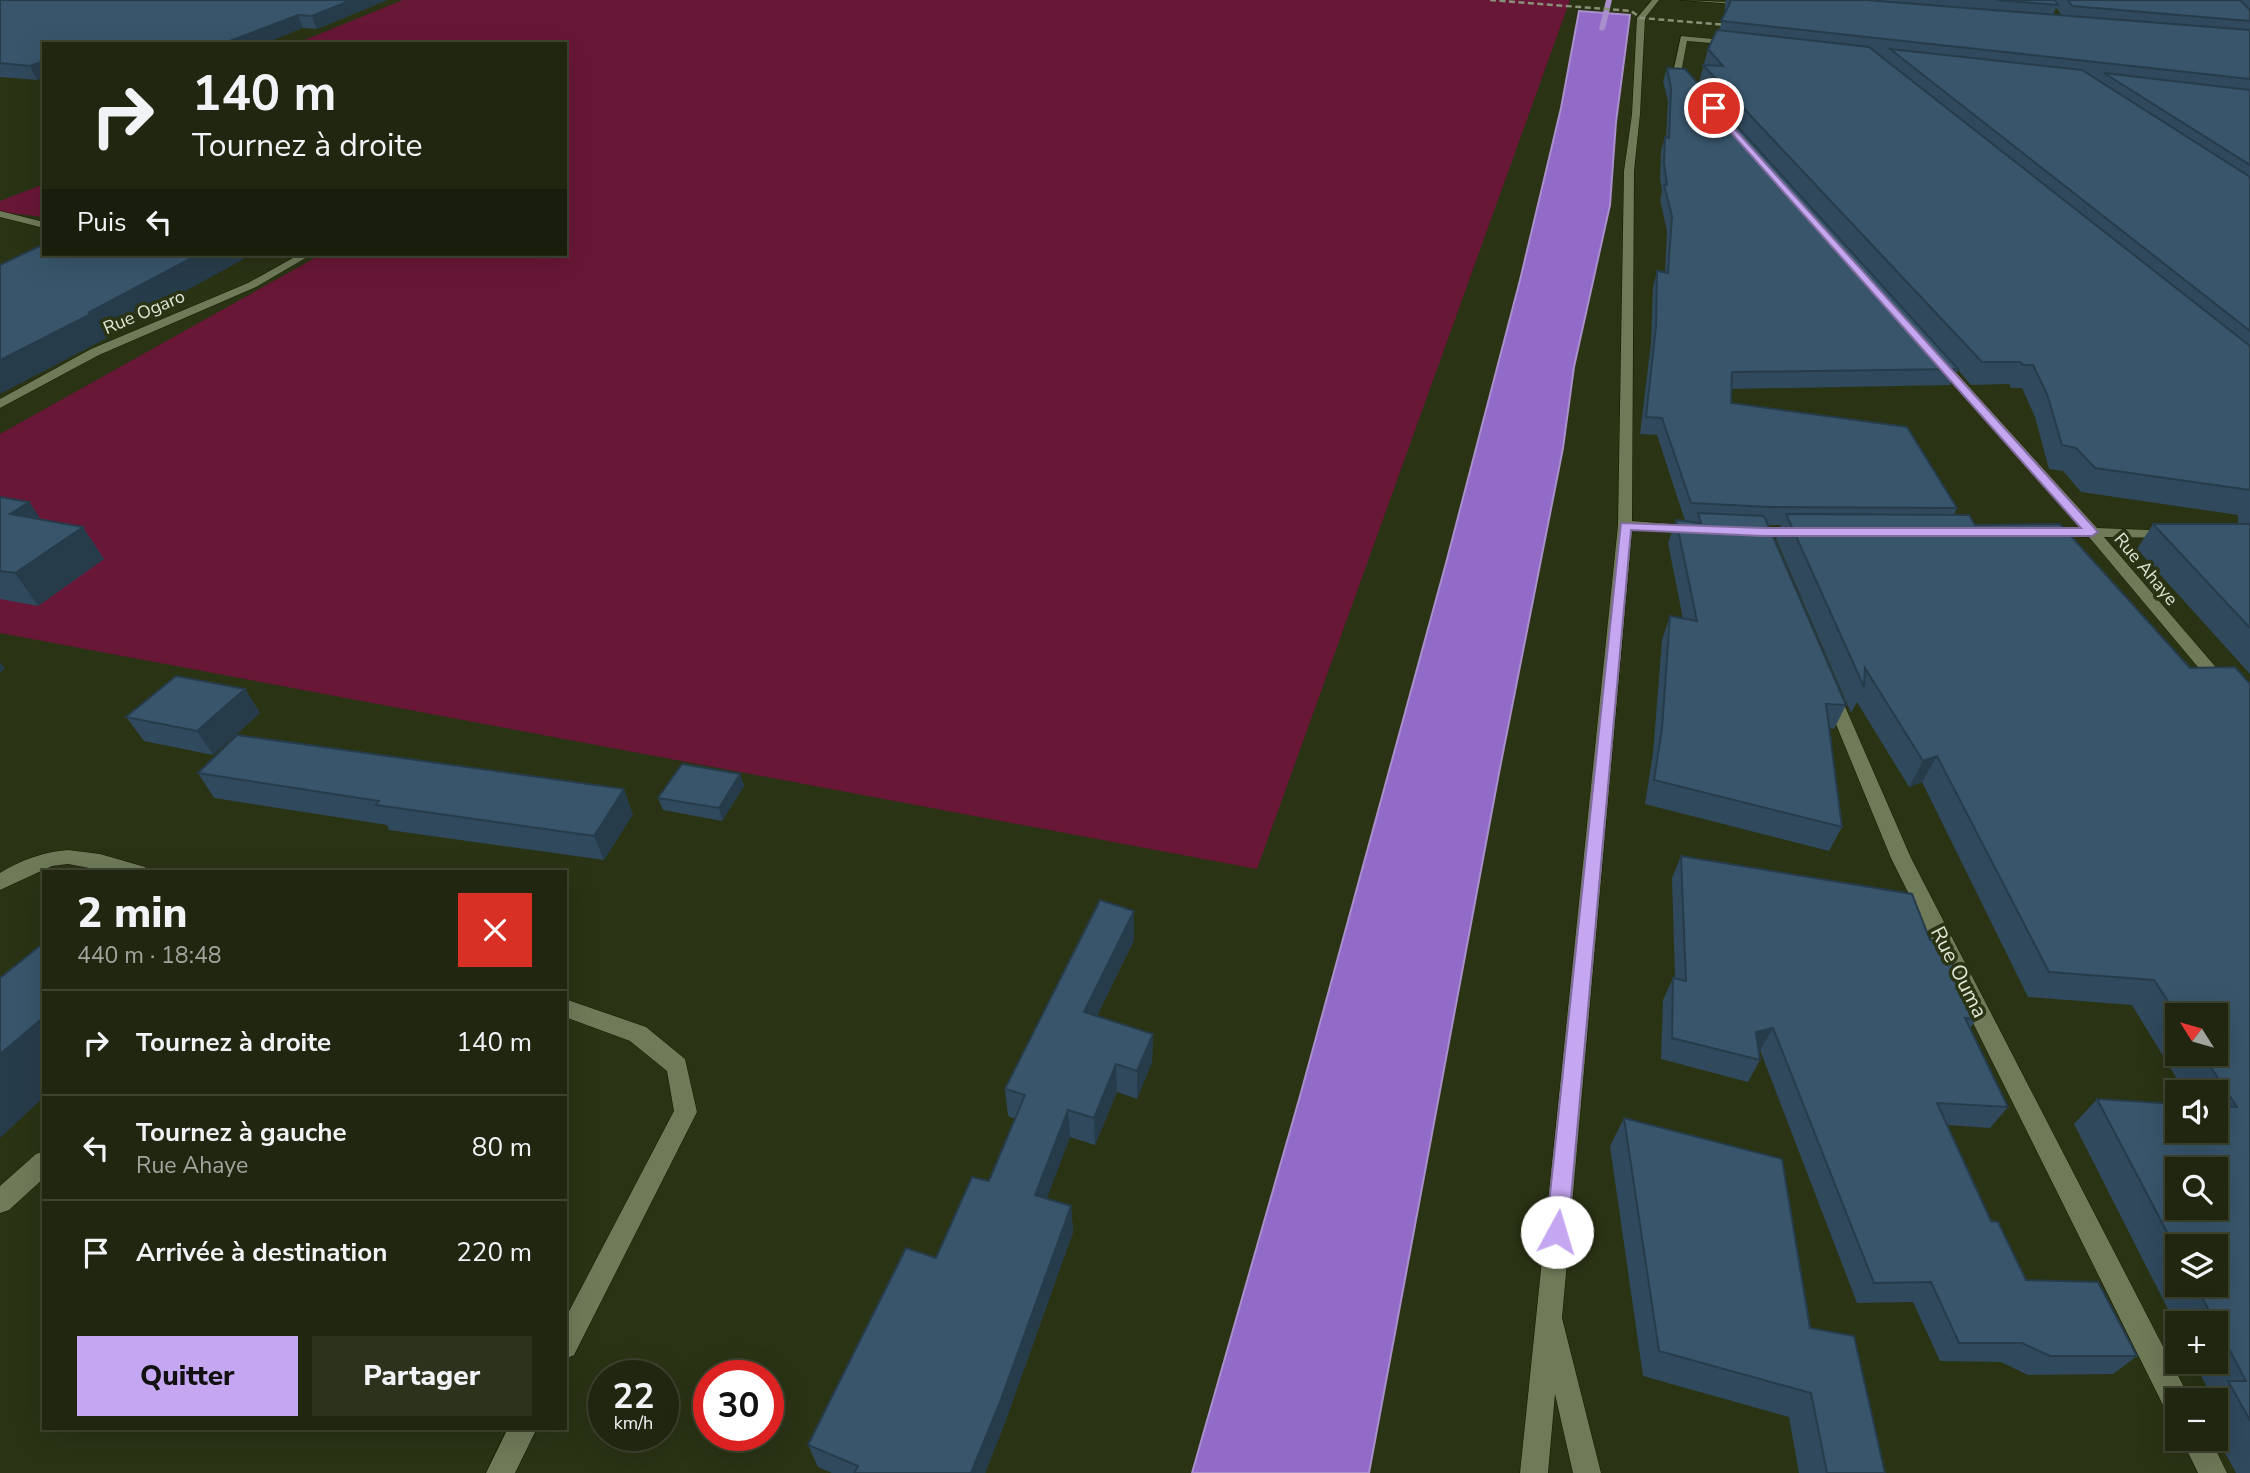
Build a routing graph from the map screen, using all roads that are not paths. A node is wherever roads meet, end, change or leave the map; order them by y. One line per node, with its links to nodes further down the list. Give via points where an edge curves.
1 (1656, 0): 11 (street, via 1641,18 1629,171)
2 (1684, 0): 3 (street)
3 (1754, 3)
4 (1739, 43): 5 (street, via 1684,38 1678,68)
5 (1705, 99)
6 (0, 214): 7 (street)
7 (42, 224)
8 (304, 256): 10 (street, Rue Ogaro, via 252,285 95,352)
9 (1935, 357): 14 (street, Rue Ahaye)
10 (0, 404)
11 (1625, 525): 12 (street); 23 (street)
12 (1710, 530)
13 (2023, 532): 14 (street)
14 (2092, 532): 15 (street); 17 (street, Rue Ahaye)
15 (2184, 534)
16 (1826, 682): 25 (street, Rue Ouma, via 1901,858)
17 (2250, 718)
18 (131, 870): 19 (street, via 79,856 41,860)
19 (0, 883)
20 (567, 1009): 24 (street, via 638,1034 677,1066 687,1112)
21 (42, 1164): 22 (street)
22 (0, 1202)
23 (1549, 1313): 29 (street); 30 (street)
24 (567, 1342)
25 (2169, 1388)
26 (522, 1430): 28 (street)
27 (2202, 1451): 31 (street)
28 (500, 1473)
29 (1534, 1473)
30 (1587, 1473)
31 (2213, 1473)

